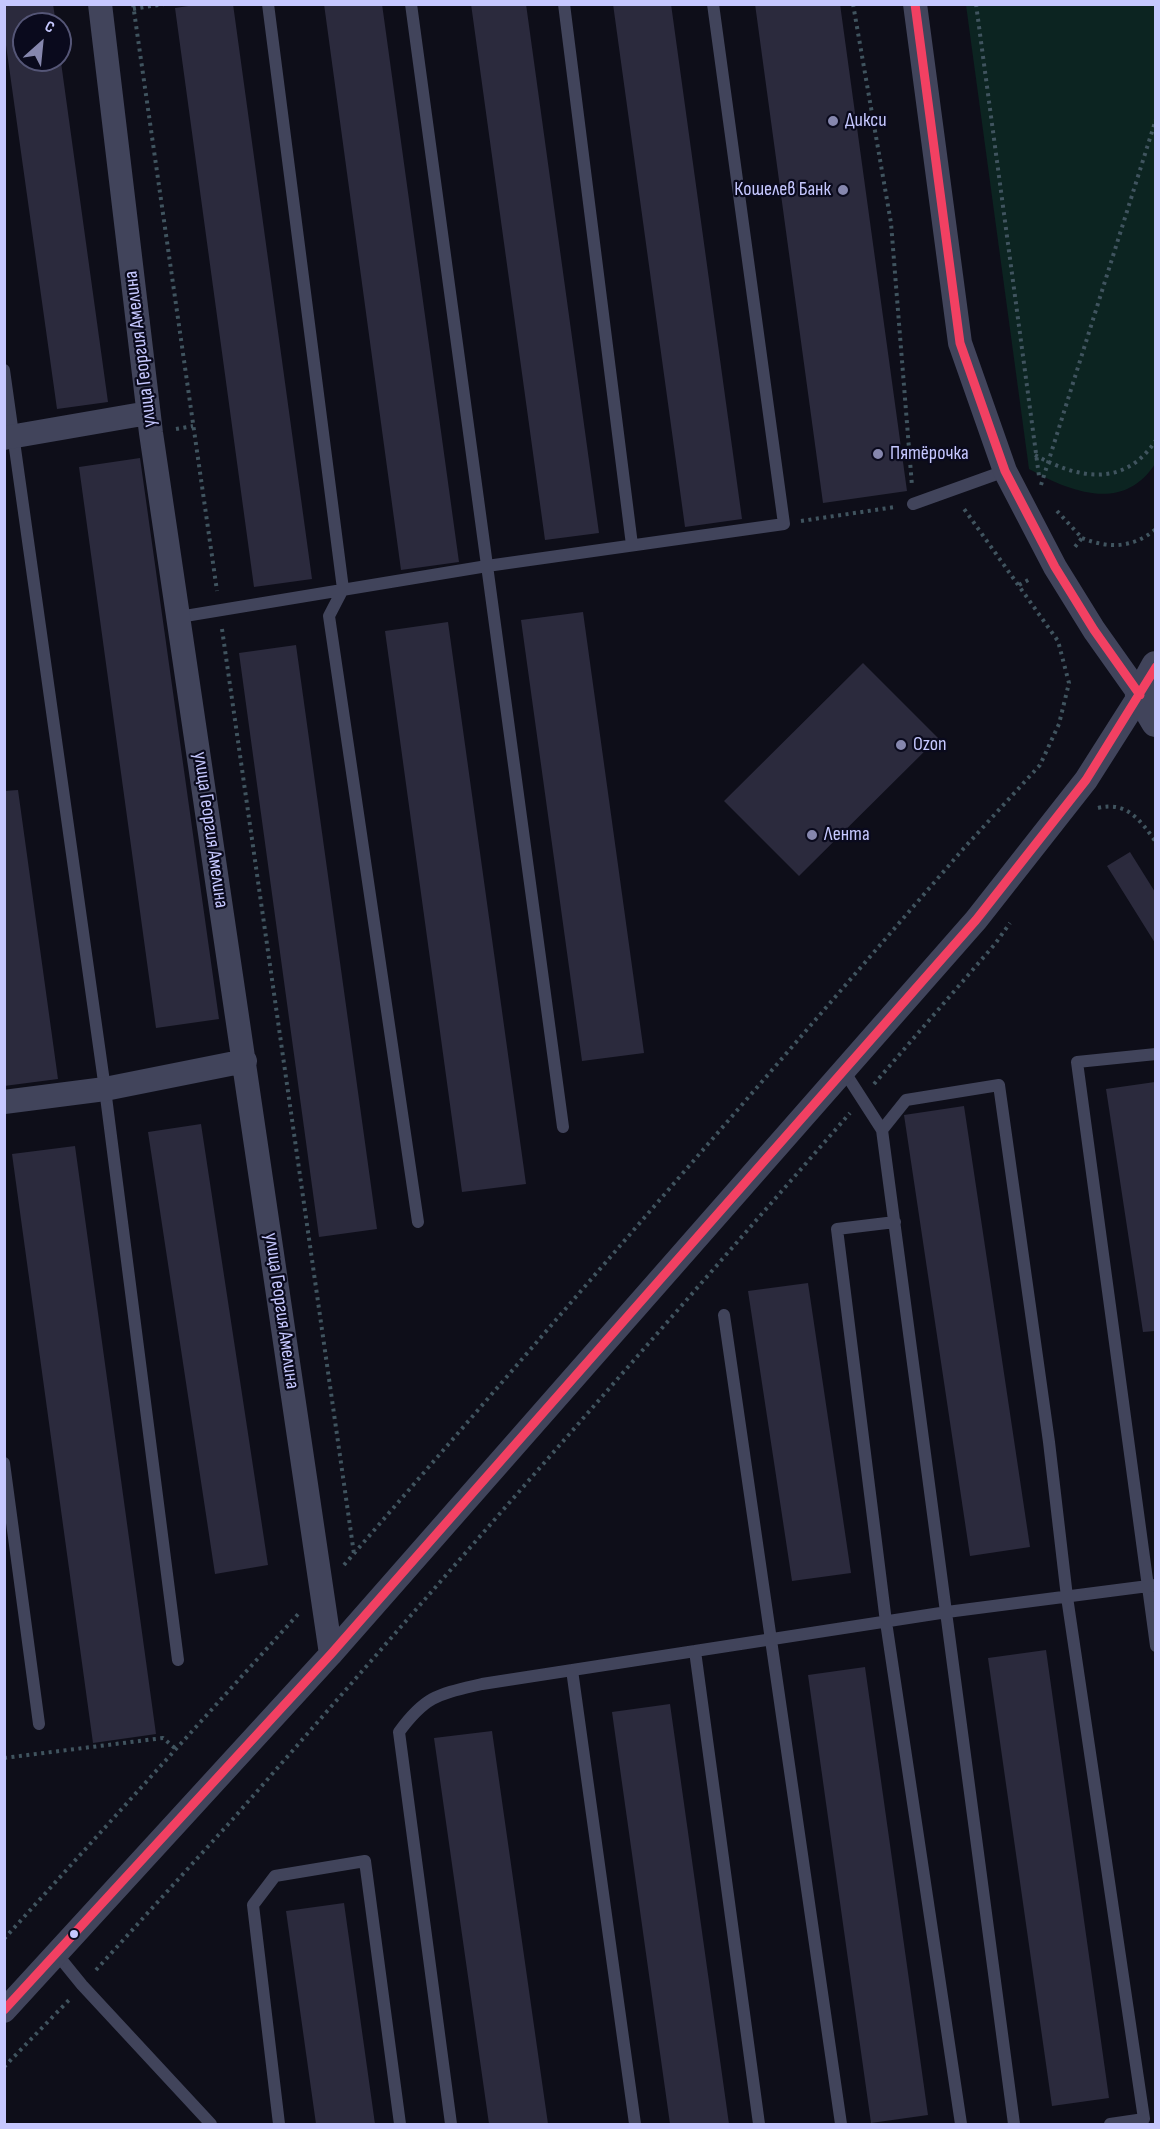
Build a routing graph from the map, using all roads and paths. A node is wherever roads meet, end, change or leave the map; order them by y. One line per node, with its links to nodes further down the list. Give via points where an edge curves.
1 (100, 4): 13 (street, улица Георгия Амелина)
2 (164, 4): 10 (path)
3 (268, 4): 31 (lane)
4 (411, 4): 28 (lane)
5 (564, 4): 27 (lane)
6 (713, 4): 24 (lane)
7 (854, 4): 22 (path, via 891,224)
8 (915, 4): 18 (street, via 960,343)
9 (976, 4): 16 (path)
10 (133, 7): 32 (path)
11 (1155, 119): 17 (path)
12 (4, 370): 14 (lane)
13 (148, 413): 14 (street); 33 (street, улица Георгия Амелина)
14 (9, 437): 43 (lane)
15 (1155, 440): 17 (path, via 1150,449 1125,468 1101,475 1075,474)
16 (1035, 455): 17 (path); 19 (path)
17 (1048, 462): 19 (path)
18 (1005, 471): 20 (lane); 29 (street)
19 (1041, 485): 21 (path)
20 (951, 490): 22 (lane); 30 (path)
21 (1044, 493)
22 (913, 504): 24 (path)
23 (1054, 508): 26 (path)
24 (784, 524): 27 (lane)
25 (1155, 529): 26 (path, via 1125,546 1098,545)
26 (1082, 538): 29 (path)
27 (632, 545): 28 (lane)
28 (487, 566): 31 (lane); 46 (lane)
29 (1055, 567): 30 (path); 35 (street)
30 (1019, 585): 52 (path, via 1058,641 1070,683 1059,724 1041,765 964,848)
31 (343, 589): 32 (lane); 48 (lane, via 329,616)
32 (219, 610): 33 (lane); 52 (path)
33 (179, 616): 41 (street, улица Георгия Амелина)
34 (1155, 666): 35 (street)
35 (1140, 695): 36 (street); 42 (street, via 1086,780 976,920)
36 (1155, 722)
37 (1093, 811): 38 (path, via 1120,806 1139,819)
38 (1155, 842)
39 (1014, 916): 44 (path, via 995,944)
40 (1155, 1054): 53 (lane, via 1077,1062)
41 (245, 1061): 43 (street); 54 (street, улица Георгия Амелина)
42 (844, 1071): 44 (lane); 61 (street)
43 (105, 1089): 45 (street); 62 (lane)
44 (863, 1097): 47 (lane); 69 (path, via 263,1785)
45 (4, 1102)
46 (563, 1127)
47 (882, 1130): 49 (lane); 55 (lane, via 906,1100 999,1085)
48 (418, 1222)
49 (895, 1222): 56 (lane); 57 (lane, via 837,1229)
50 (724, 1315): 58 (lane)
51 (4, 1462): 64 (lane)
52 (354, 1554): 54 (path)
53 (1151, 1586): 55 (lane); 59 (lane)
54 (321, 1592): 61 (street, улица Георгия Амелина); 65 (path)
55 (1067, 1597): 56 (lane); 81 (lane, via 1144,2119)
56 (947, 1612): 57 (lane); 80 (lane)
57 (886, 1622): 58 (lane); 79 (lane)
58 (773, 1639): 60 (lane); 78 (lane)
59 (1155, 1646)
60 (695, 1651): 63 (lane); 77 (lane)
61 (331, 1654): 68 (street)
62 (178, 1660)
63 (572, 1670): 75 (lane, via 438,1694 415,1710 399,1732); 76 (lane)
64 (39, 1724)
65 (177, 1749): 66 (path, via 163,1738); 67 (path)
66 (4, 1758)
67 (4, 1939)
68 (56, 1953): 69 (lane); 70 (street)
69 (82, 1985): 71 (path); 72 (lane)
70 (4, 2011)
71 (4, 2067)
72 (211, 2124)
73 (279, 2124): 74 (lane, via 253,1905 275,1876 365,1861)
74 (400, 2124)
75 (451, 2124)
76 (635, 2124)
77 (759, 2124)
78 (841, 2124)
79 (961, 2124)
80 (1014, 2124)
81 (1110, 2124)

